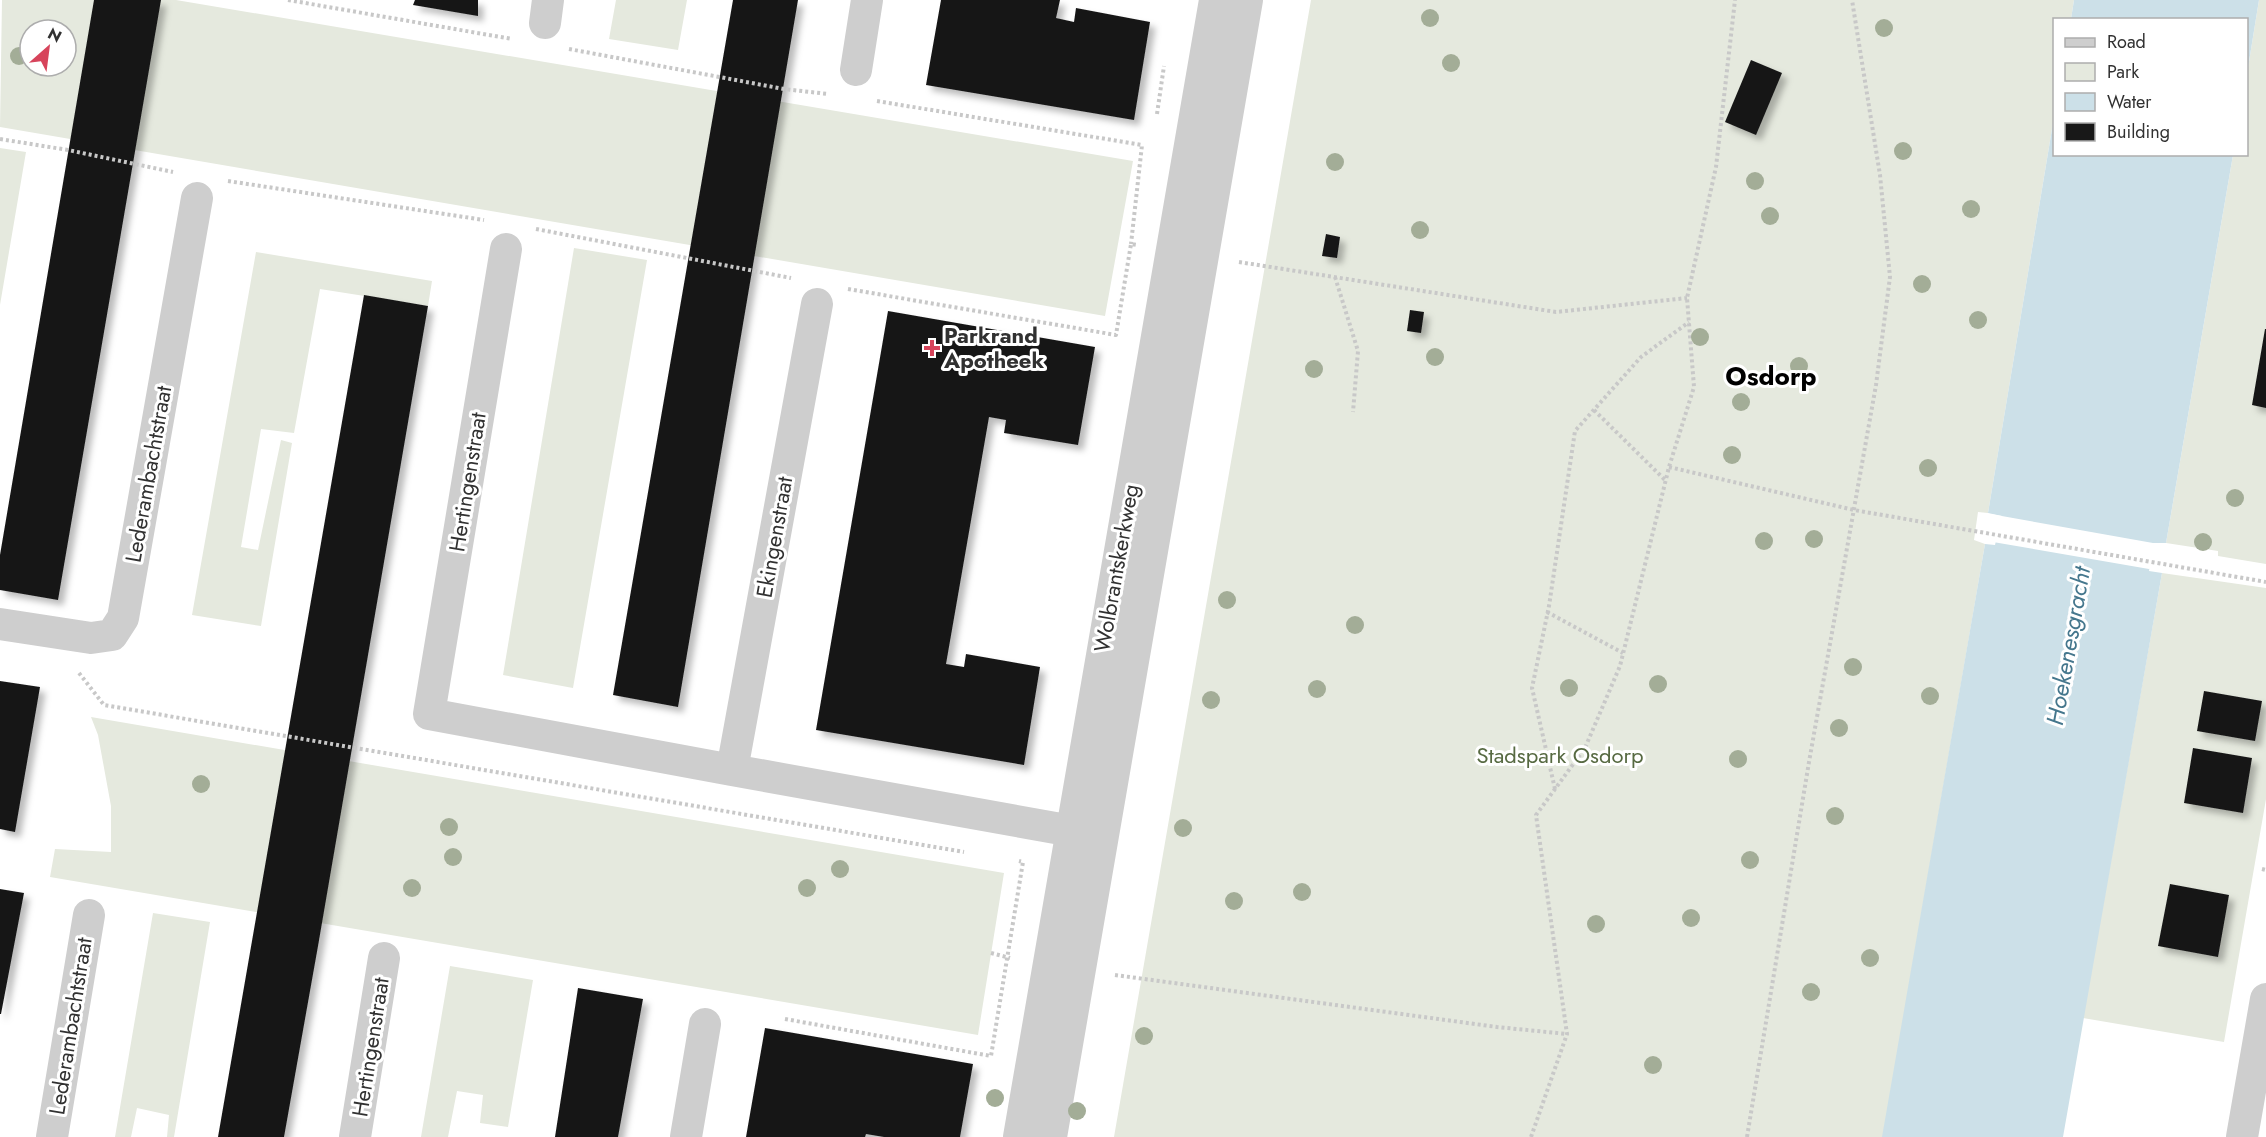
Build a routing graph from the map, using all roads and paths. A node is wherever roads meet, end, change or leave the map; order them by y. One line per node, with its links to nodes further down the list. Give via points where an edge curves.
1 (288, 0): 7 (path)
2 (867, 0): 9 (street)
3 (1215, 0): 20 (street, Wolbrantskerkweg)
4 (1247, 0): 21 (street, Wolbrantskerkweg)
5 (1735, 0): 25 (path, via 1716,167)
6 (1852, 0): 31 (path, via 1880,175 1890,277)
7 (519, 40)
8 (564, 48): 10 (path)
9 (856, 69)
10 (829, 94)
11 (875, 101): 18 (path, via 1142,145)
12 (0, 139): 13 (path)
13 (178, 173)
14 (223, 180): 16 (path)
15 (197, 198): 34 (street, Lederambachtstraat, via 123,618 112,635 91,638)
16 (488, 220)
17 (533, 228): 23 (path)
18 (1131, 244): 20 (path); 24 (path, via 1116,335)
19 (506, 249): 37 (street, Hertingenstraat, via 429,714)
20 (1172, 250): 39 (street, Wolbrantskerkweg)
21 (1204, 256): 22 (path); 40 (street, Wolbrantskerkweg)
22 (1335, 277): 25 (path, via 1556,312); 28 (path, via 1358,351)
23 (797, 279)
24 (829, 296): 37 (street, Ekingenstraat)
25 (1688, 298): 26 (path)
26 (1689, 321): 27 (path, via 1641,357); 29 (path, via 1694,387)
27 (1594, 410): 30 (path); 33 (path, via 1575,431)
28 (1353, 412)
29 (1669, 467): 30 (path); 31 (path)
30 (1666, 481): 35 (path)
31 (1854, 510): 32 (path); 60 (path)
32 (2266, 582)
33 (1547, 612): 35 (path); 38 (path, via 1532,688)
34 (0, 624)
35 (1623, 653): 38 (path, via 1585,748)
36 (78, 671): 41 (path, via 104,705)
37 (732, 770): 39 (street)
38 (1555, 789): 52 (path, via 1536,815)
39 (1070, 830): 40 (street); 47 (street, Wolbrantskerkweg)
40 (1103, 836): 48 (street, Wolbrantskerkweg)
41 (976, 854)
42 (1011, 860): 45 (path, via 1023,862)
43 (89, 915): 54 (street, Lederambachtstraat)
44 (991, 953): 45 (path)
45 (1009, 957): 47 (path); 50 (path, via 991,1056)
46 (384, 958): 55 (street, Hertingenstraat)
47 (1047, 964): 57 (street, Wolbrantskerkweg)
48 (1079, 969): 52 (path); 58 (street, Wolbrantskerkweg)
49 (2266, 999): 53 (street)
50 (785, 1019)
51 (705, 1024): 56 (street)
52 (1567, 1034): 59 (path)
53 (2257, 1102): 61 (street)
54 (52, 1137)
55 (355, 1137)
56 (686, 1137)
57 (1019, 1137)
58 (1051, 1137)
59 (1531, 1137)
60 (1747, 1137)
61 (2242, 1137)

